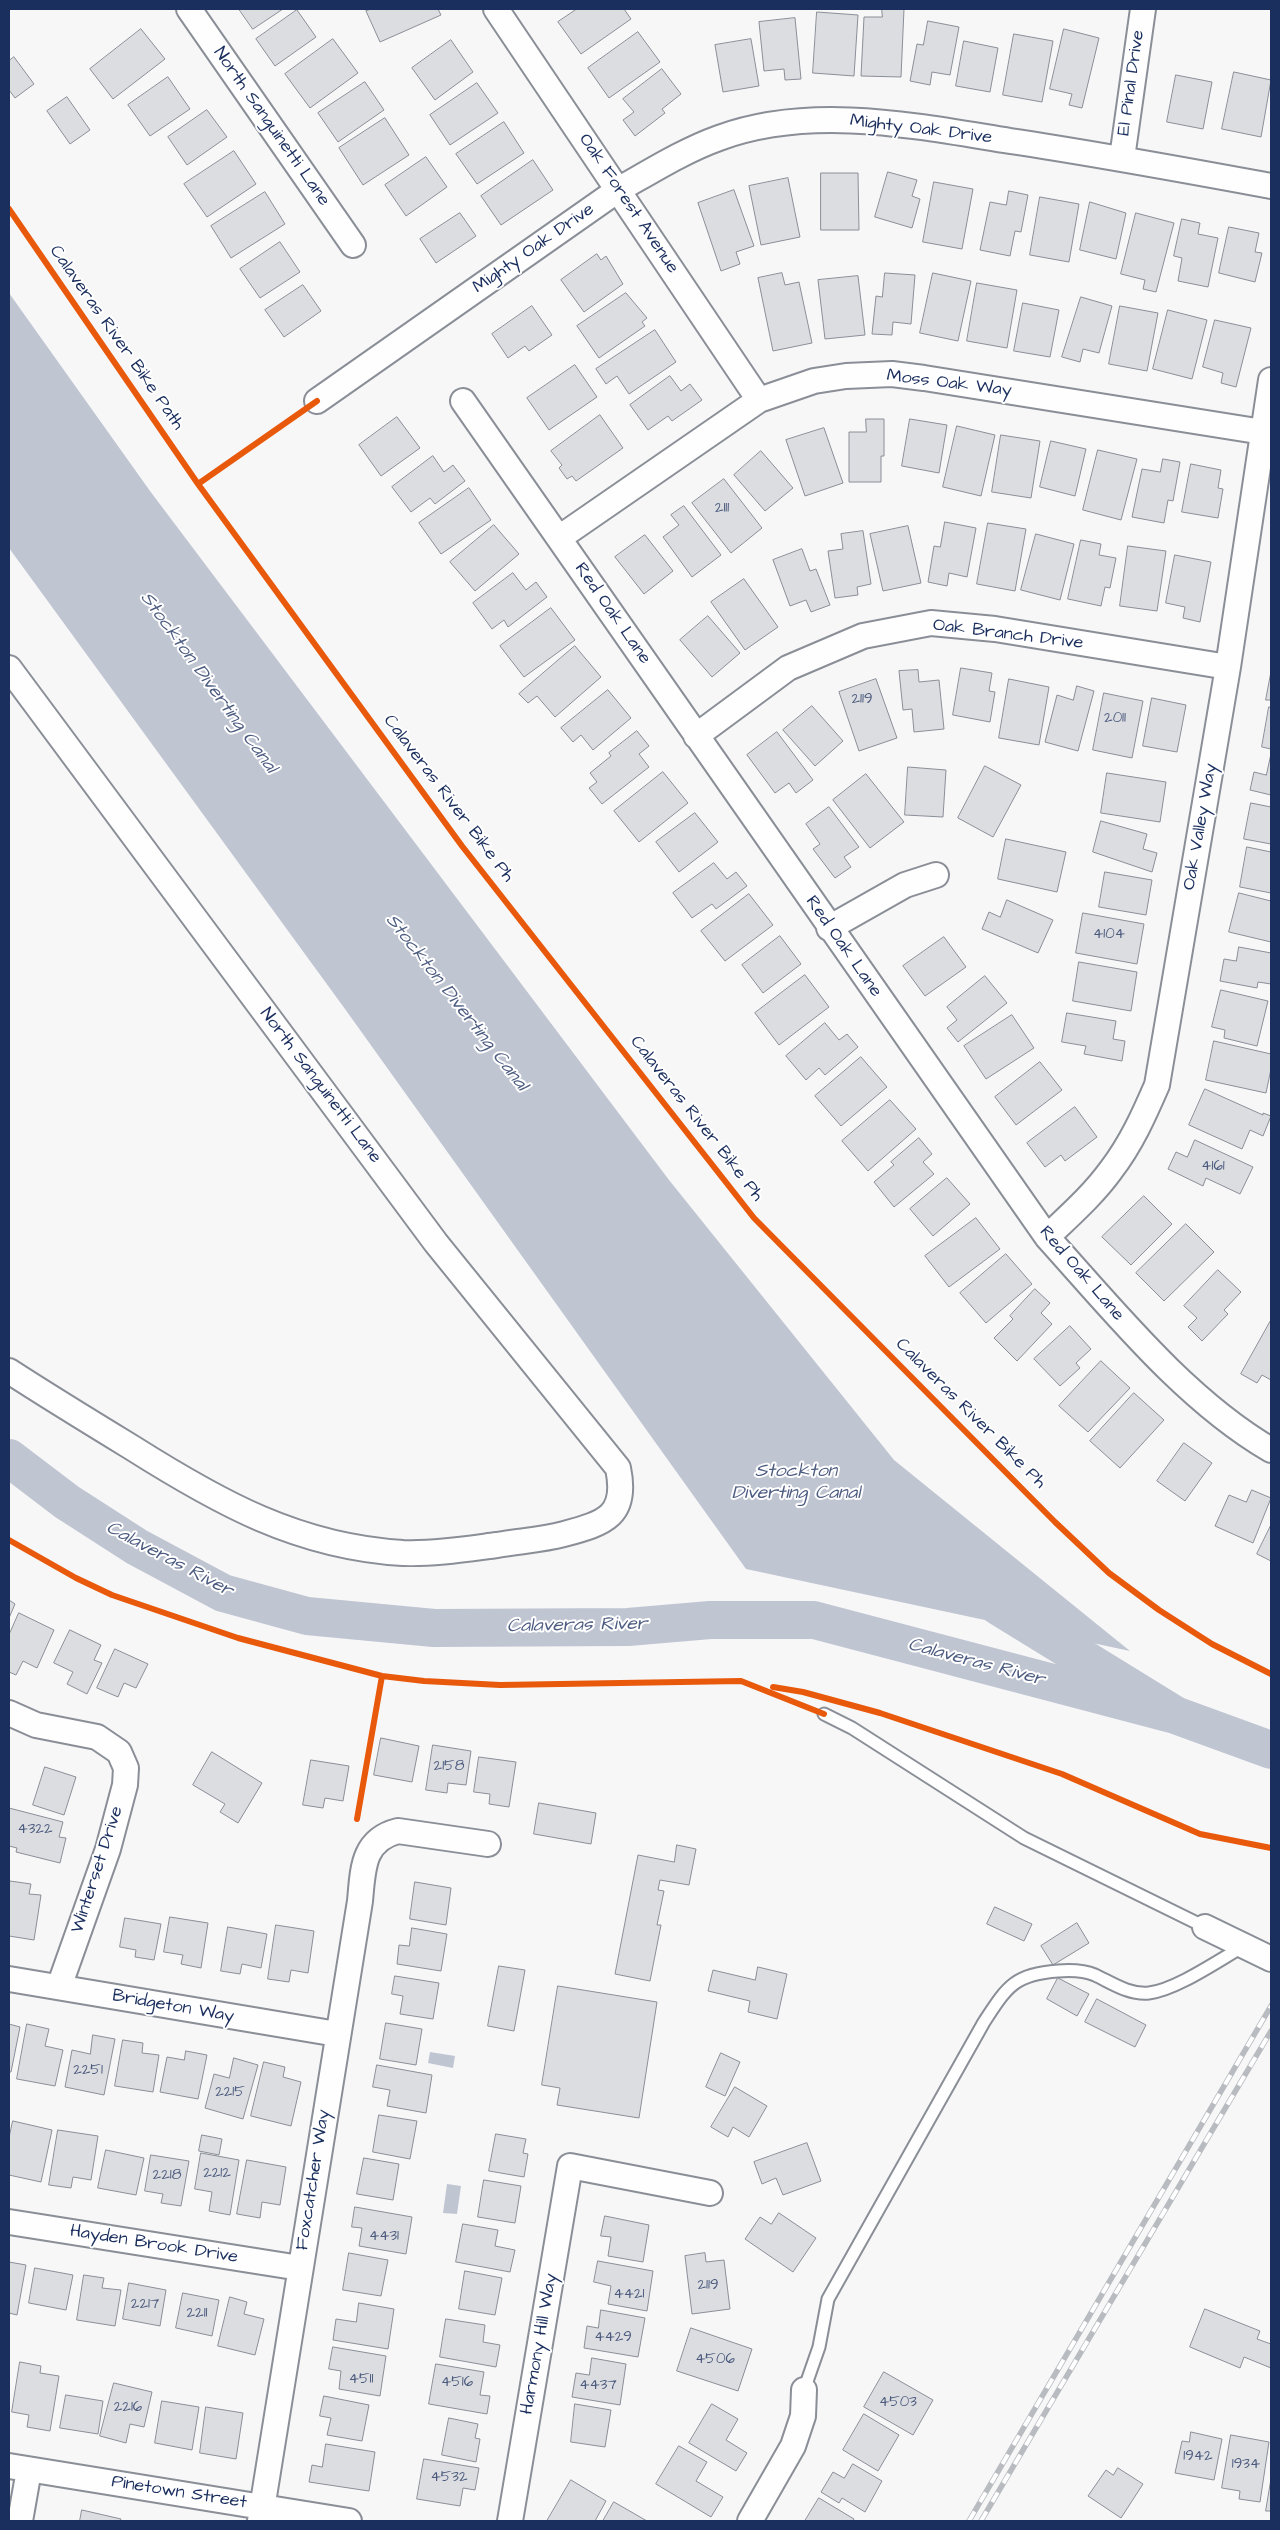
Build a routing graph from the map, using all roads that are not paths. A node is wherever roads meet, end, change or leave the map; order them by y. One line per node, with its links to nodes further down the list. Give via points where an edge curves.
1 (189, 9): 7 (street, North Sanguinetti Lane)
2 (496, 9): 6 (street, Oak Forest Avenue)
3 (1143, 9): 4 (street, El Pinal Drive)
4 (1122, 158): 5 (street, Mighty Oak Drive); 6 (street, Mighty Oak Drive, via 901,124 845,120 777,124 719,138)
5 (1271, 186)
6 (618, 190): 9 (street, Oak Forest Avenue); 10 (street, Mighty Oak Drive)
7 (353, 246)
8 (1271, 380): 12 (street, Oak Valley Way)
9 (759, 400): 12 (street, Moss Oak Way, via 814,381 892,374); 13 (street, Moss Oak Way)
10 (317, 401)
11 (463, 401): 13 (street, Red Oak Lane)
12 (1262, 432): 14 (street, Oak Valley Way)
13 (559, 538): 16 (street, Red Oak Lane)
14 (1228, 667): 16 (street, Oak Branch Drive, via 995,629 931,623 863,636 788,668); 19 (street, Oak Valley Way, via 1158,1085 1136,1131 1111,1170 1085,1201)
15 (9, 668): 20 (street, North Sanguinetti Lane, via 436,1243 618,1468 620,1504 611,1516 590,1527 556,1536 447,1552 404,1553 327,1542 281,1527 202,1492)
16 (696, 736): 18 (street, Red Oak Lane)
17 (936, 875): 18 (street, via 905,884)
18 (829, 928): 19 (street, Red Oak Lane)
19 (1047, 1237): 21 (street, Red Oak Lane, via 1139,1339 1228,1420)
20 (9, 1372)
21 (1271, 1450)
22 (9, 1713): 29 (street, Winterset Drive, via 36,1725 97,1737 119,1752 126,1768 125,1785 108,1849)
23 (824, 1714): 25 (lane, via 852,1728 1024,1838)
24 (488, 1844): 30 (street, Foxcatcher Way, via 398,1831 386,1834 376,1843 363,1868)
25 (1205, 1927): 26 (street)
26 (1244, 1946): 27 (street); 34 (lane, via 1160,1991 1147,1993 1123,1989 1078,1970 1024,1976 1011,1986 984,2022 828,2299 819,2347)
27 (1271, 1959)
28 (9, 1979): 29 (street, Bridgeton Way)
29 (59, 1987): 30 (street, Bridgeton Way)
30 (337, 2034): 33 (street, Foxcatcher Way)
31 (710, 2193): 39 (street, Harmony Hill Way, via 570,2166)
32 (9, 2222): 33 (street, Hayden Brook Drive)
33 (300, 2268): 36 (street, Foxcatcher Way)
34 (804, 2390): 40 (street, via 804,2416 793,2446)
35 (19, 2468): 36 (street, Pinetown Street); 37 (street)
36 (261, 2514): 38 (street, Pinetown Street)
37 (20, 2521)
38 (349, 2521)
39 (510, 2521)
40 (750, 2521)

